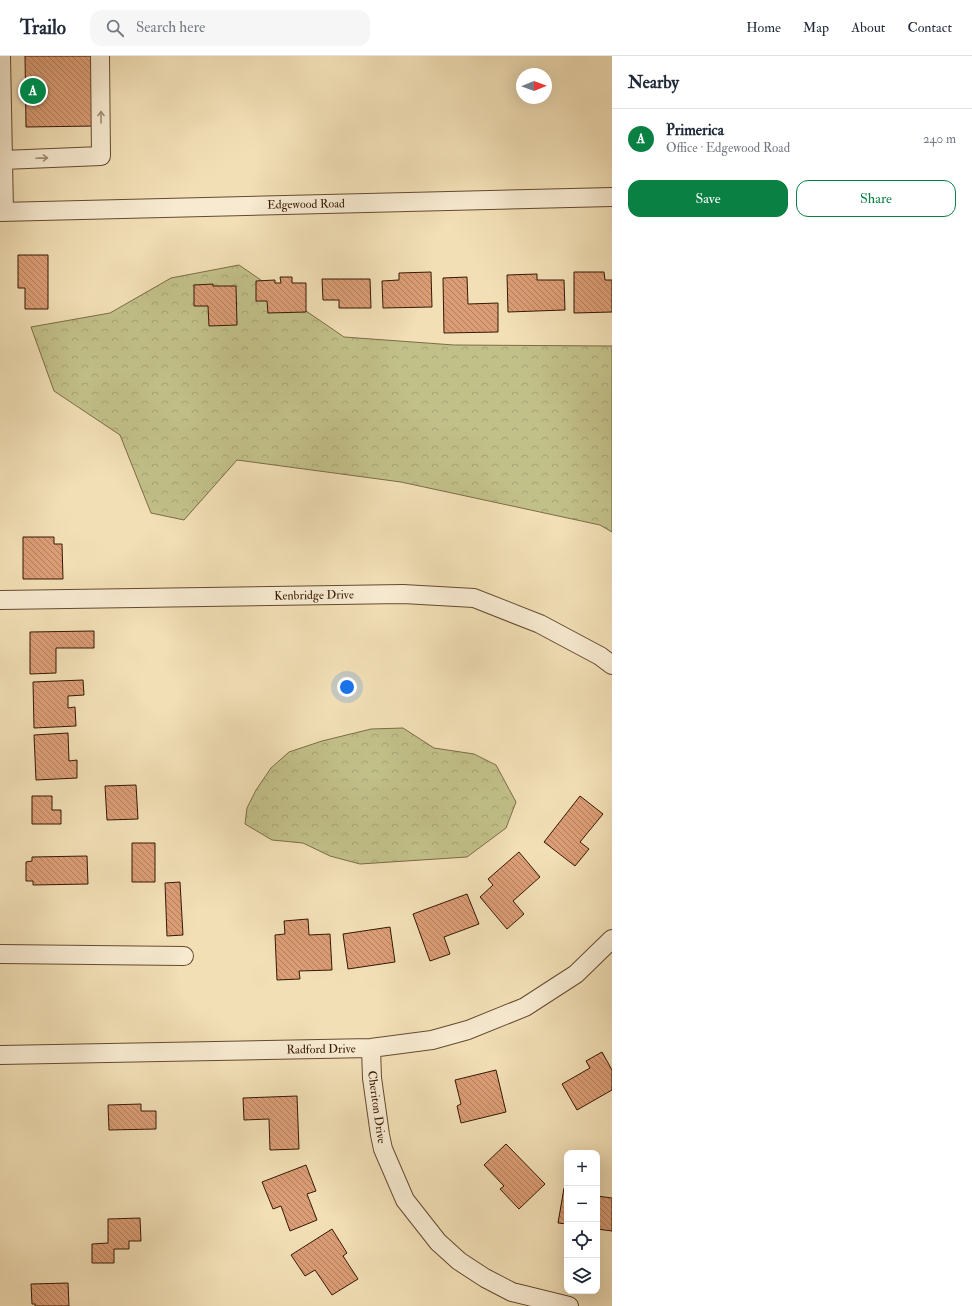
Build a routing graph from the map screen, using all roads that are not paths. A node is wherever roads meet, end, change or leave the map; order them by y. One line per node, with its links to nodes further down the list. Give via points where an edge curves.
1 (1, 56): 3 (street)
2 (100, 56): 3 (street, one-way to 2, via 101,156)
3 (3, 160): 5 (street)
4 (612, 197): 5 (street, Edgewood Road)
5 (2, 212)
6 (0, 600): 7 (street, Kenbridge Drive, via 403,594 474,598 540,624)
7 (612, 665)
8 (612, 939): 11 (street, Radford Drive, via 576,974 525,1007 468,1030 432,1040)
9 (0, 954): 10 (street)
10 (184, 956)
11 (371, 1048): 12 (street, Radford Drive); 13 (street, Cheriton Drive, via 372,1078 381,1142 405,1200 438,1242 459,1261 485,1278 512,1292)
12 (0, 1055)
13 (568, 1306)

